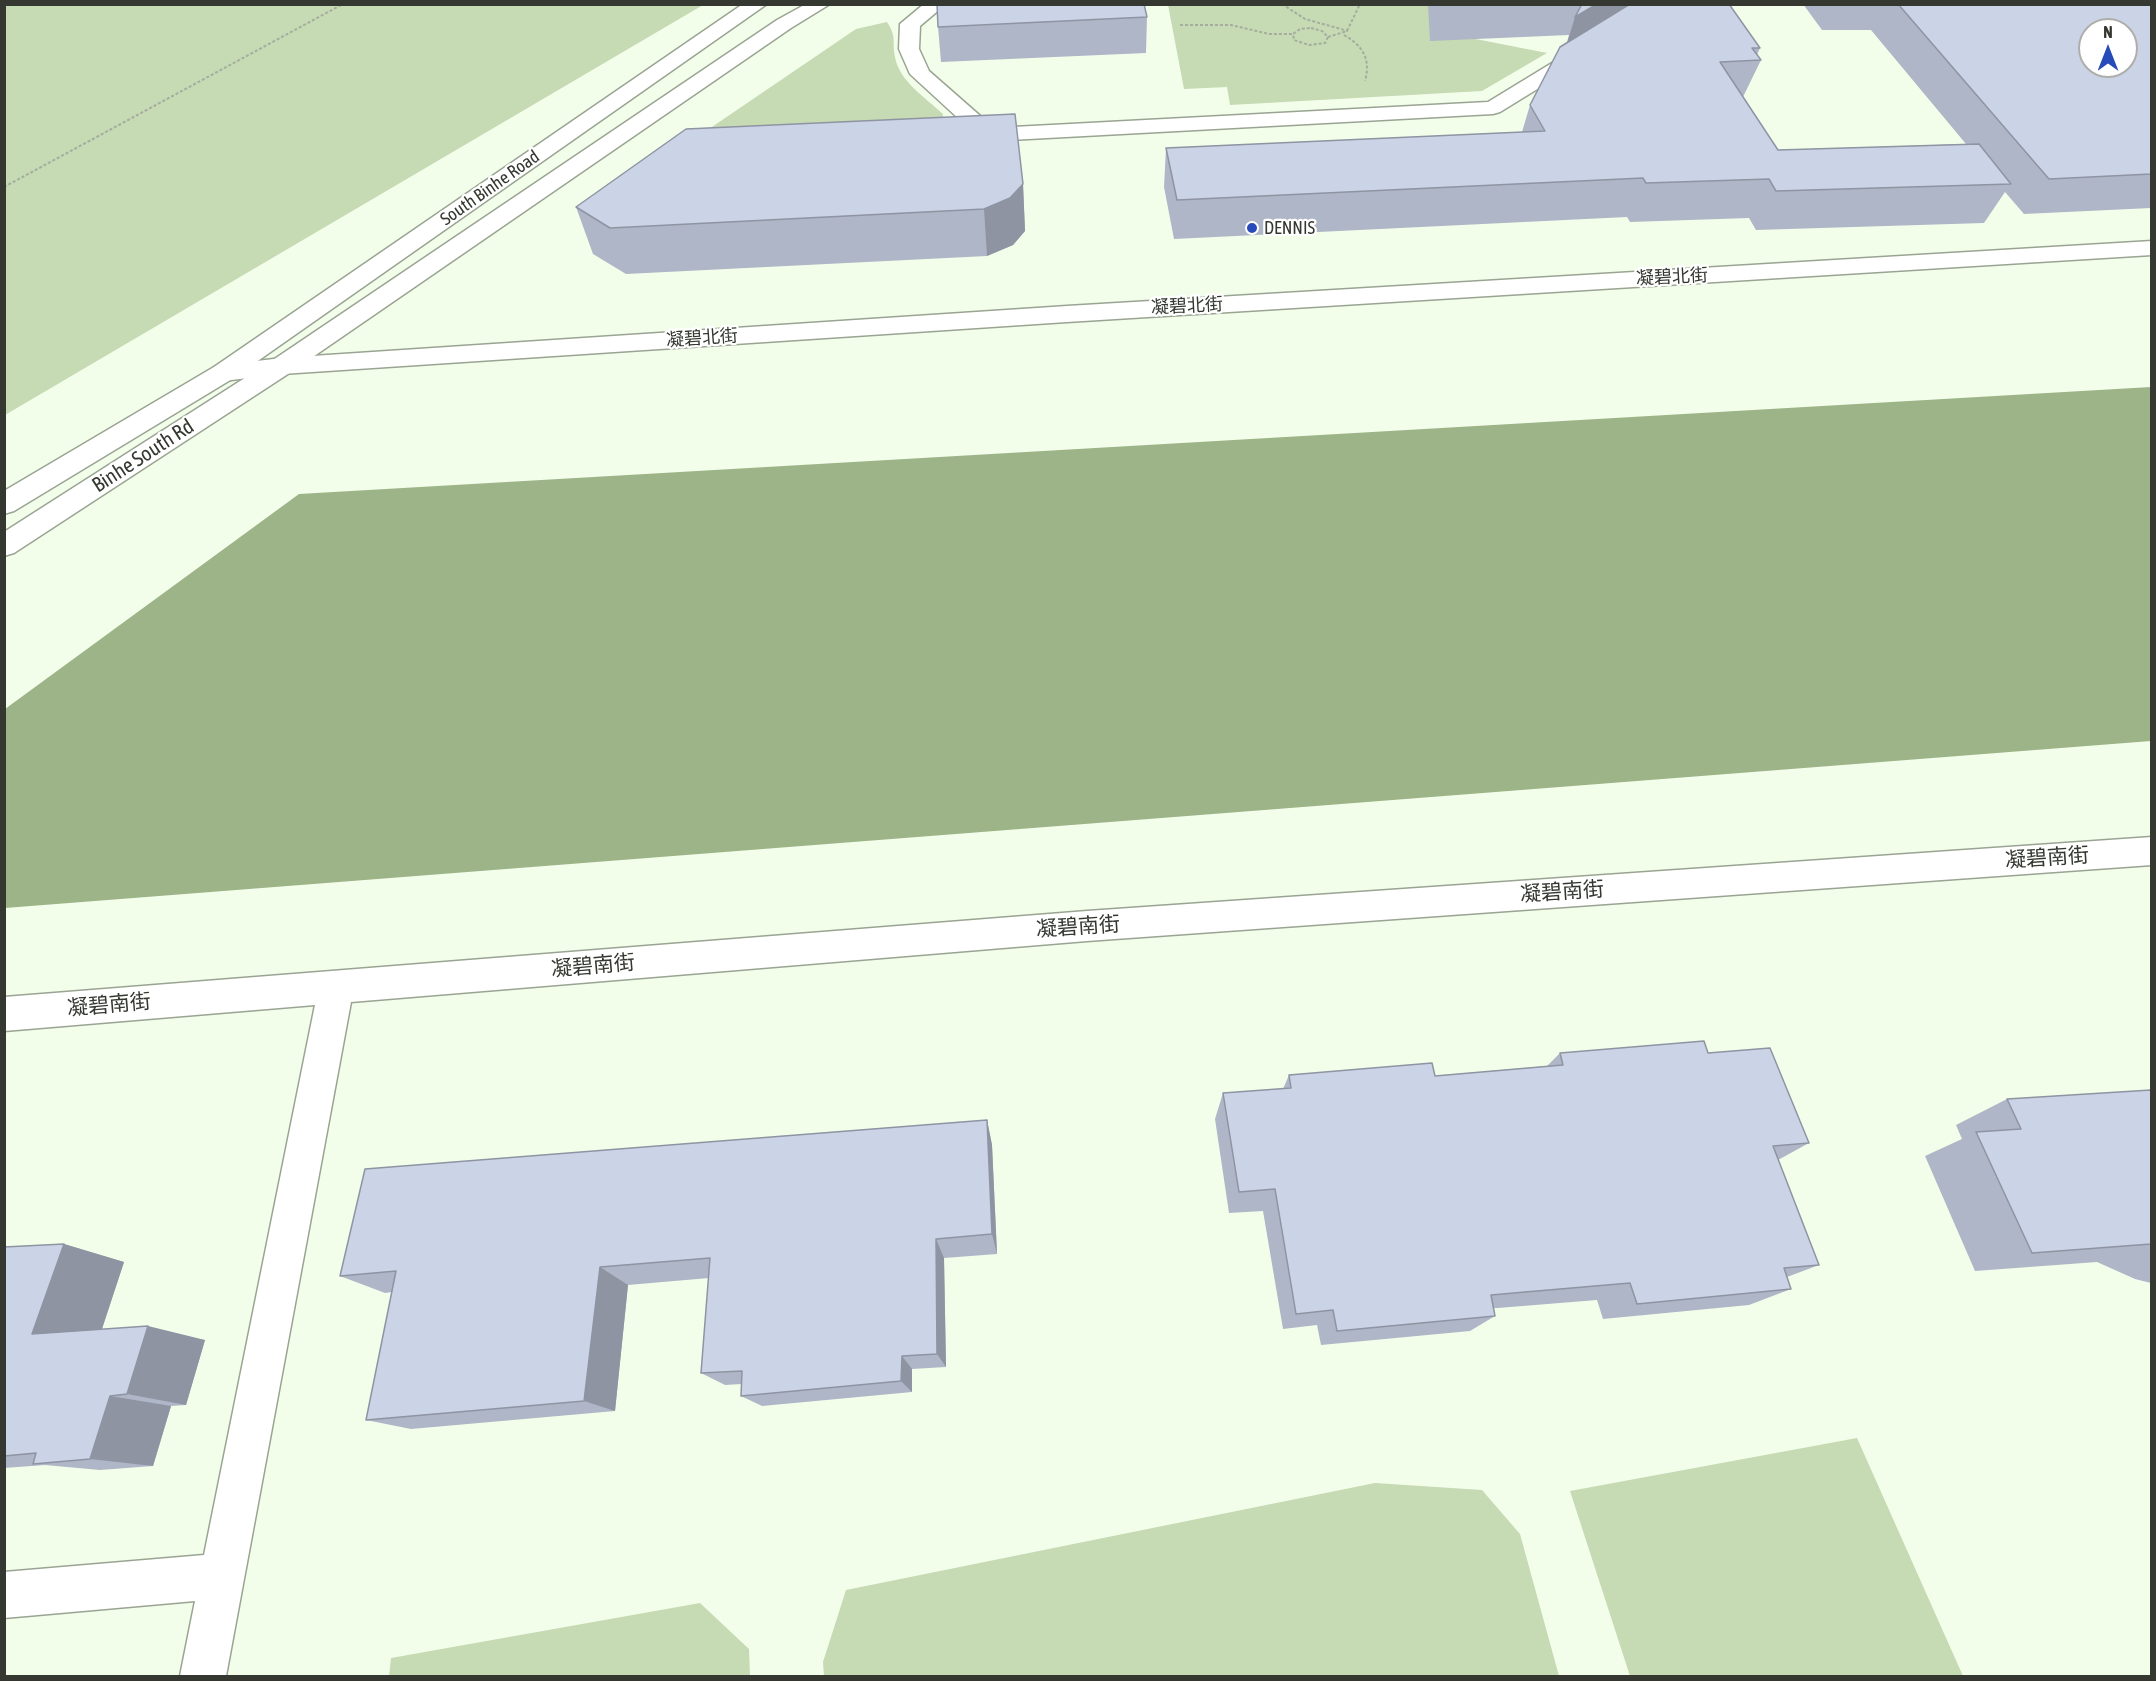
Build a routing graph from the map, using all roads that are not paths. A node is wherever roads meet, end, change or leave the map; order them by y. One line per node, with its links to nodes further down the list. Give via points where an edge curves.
1 (758, 4): 9 (street, South Binhe Road)
2 (821, 4): 8 (street, South Binhe Road, via 784,24)
3 (937, 4): 5 (street, via 910,24 909,49 920,74)
4 (1654, 4): 5 (street, via 1636,20 1493,108)
5 (989, 135): 6 (street)
6 (954, 137)
7 (2151, 248): 8 (street, 凝碧北街)
8 (282, 366): 9 (street, 凝碧北街); 11 (street, Binhe South Rd)
9 (223, 373): 10 (street, Binhe South Rd)
10 (125, 433): 12 (street); 13 (street, Binhe South Rd)
11 (122, 468): 14 (street, Binhe South Rd); 15 (street)
12 (4, 488)
13 (4, 504)
14 (4, 546)
15 (4, 566)
16 (2151, 851): 17 (street, 凝碧南街, via 1087,926)
17 (336, 987): 18 (street, 凝碧南街); 19 (street)
18 (4, 1014)
19 (222, 1576): 20 (street); 21 (street)
20 (4, 1595)
21 (203, 1677)

